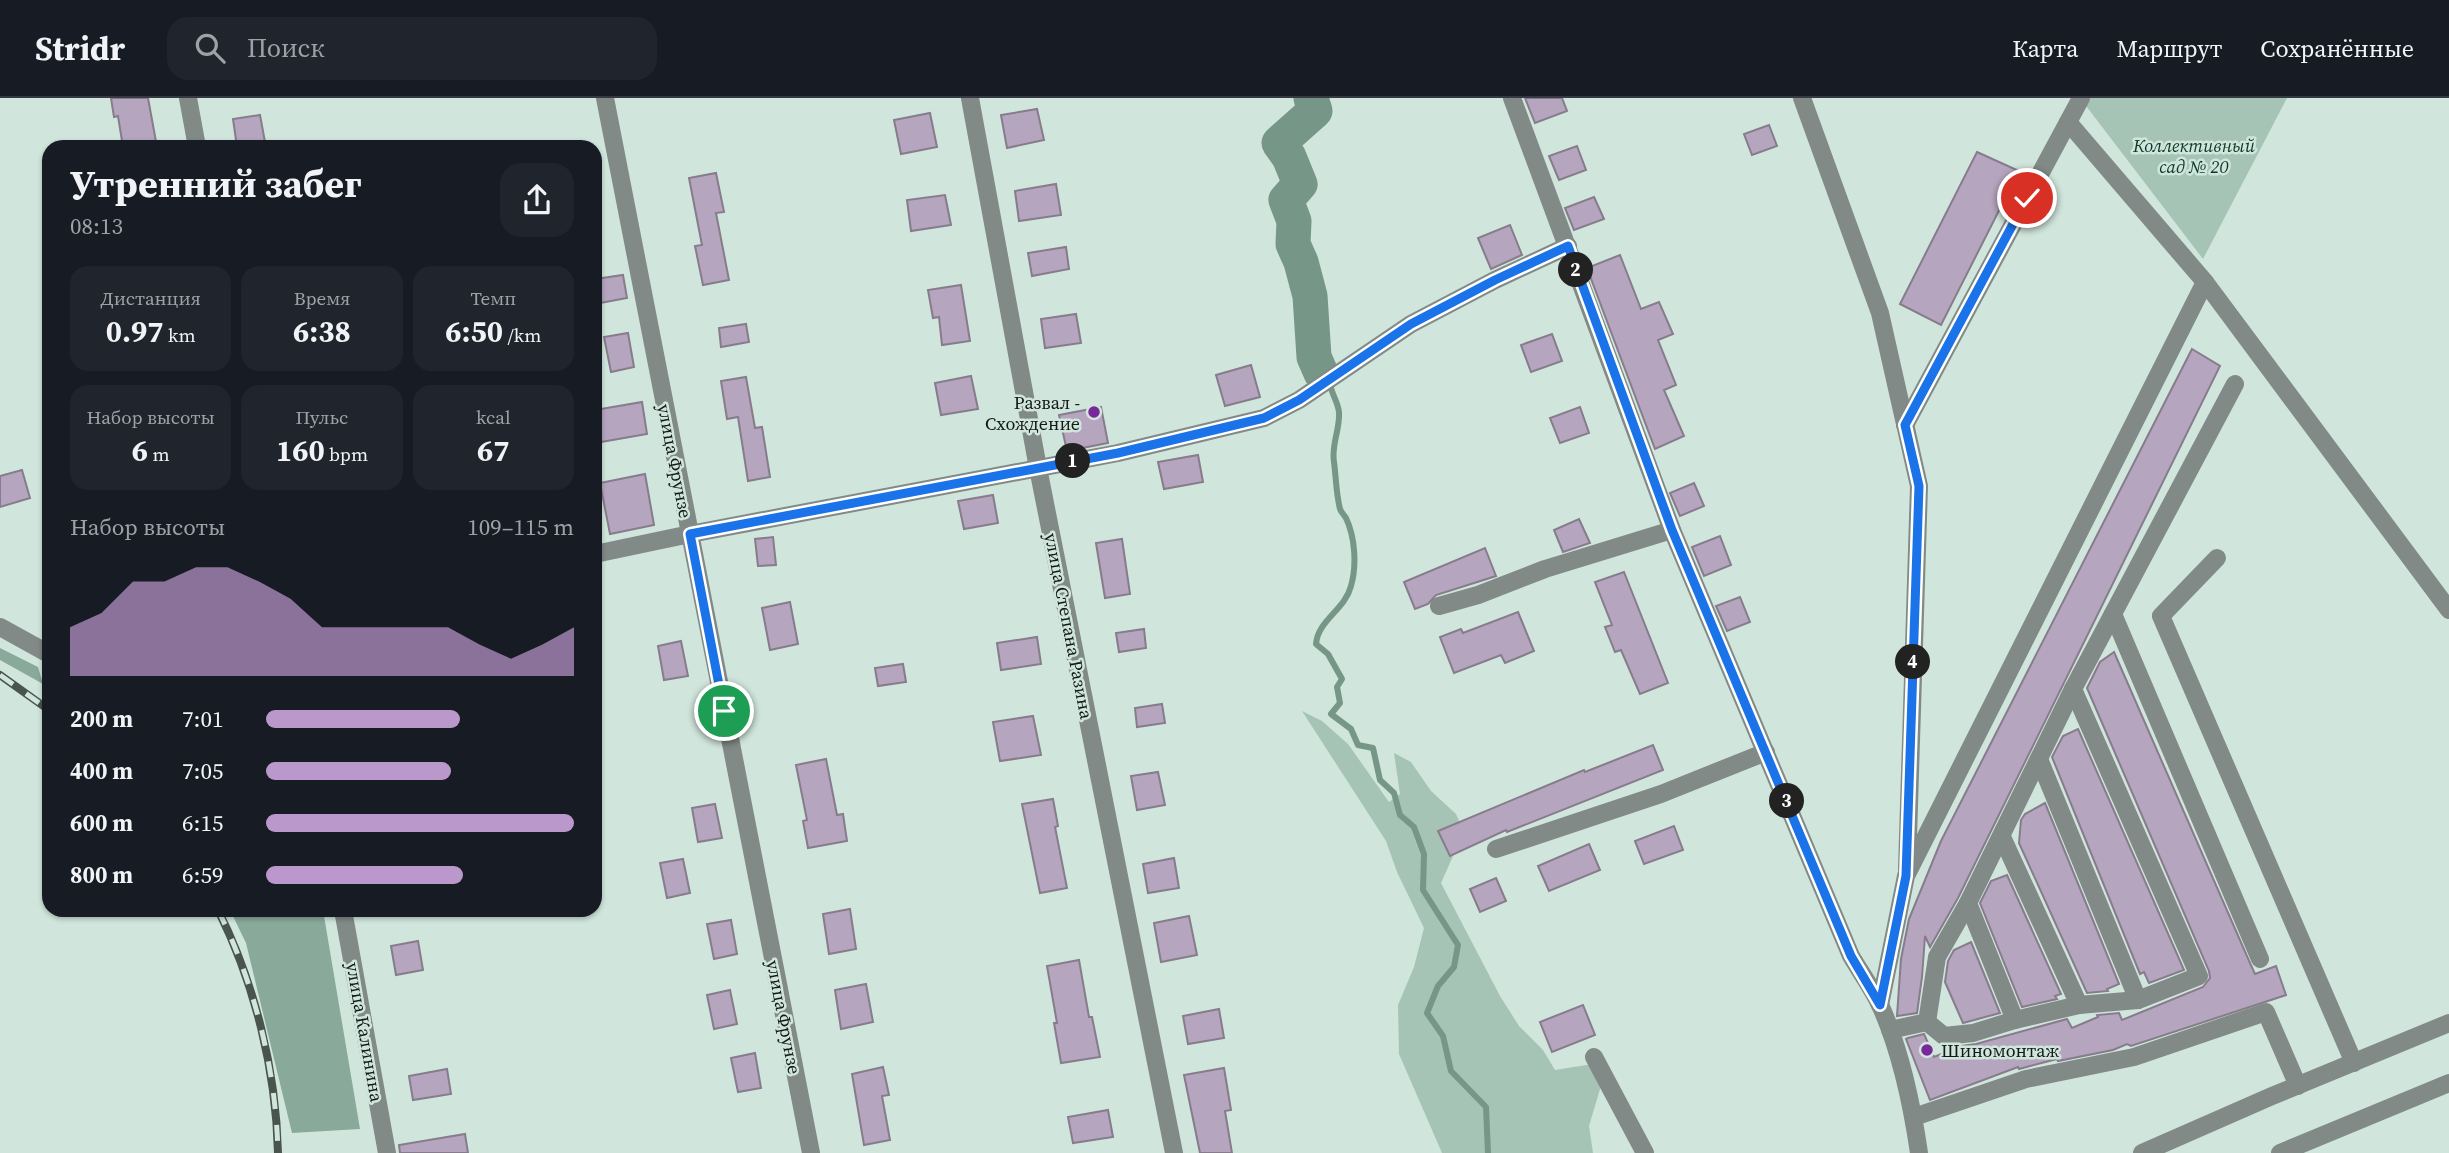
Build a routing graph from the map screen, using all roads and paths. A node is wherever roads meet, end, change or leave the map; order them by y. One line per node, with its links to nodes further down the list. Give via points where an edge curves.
1 (188, 98): 8 (street)
2 (605, 98): 15 (street, улица Фрунзе)
3 (970, 98): 13 (street, улица Степана Разина)
4 (1512, 98): 9 (street)
5 (1802, 98): 12 (street, via 1880,313)
6 (2081, 98): 7 (street)
7 (2068, 122): 10 (street); 12 (street)
8 (196, 140)
9 (1568, 246): 13 (street, via 1411,324 1299,400 1264,418); 14 (street)
10 (2205, 282): 19 (street); 28 (street)
11 (2235, 384): 20 (street)
12 (1905, 425): 28 (street, via 1919,486)
13 (1038, 468): 15 (street); 46 (street, улица Степана Разина)
14 (1672, 530): 18 (street); 24 (street)
15 (690, 534): 16 (street); 45 (street, улица Фрунзе)
16 (602, 553)
17 (2217, 558): 40 (street, via 2161,616)
18 (1439, 606)
19 (2449, 610)
20 (2113, 614): 23 (street); 31 (street)
21 (0, 628): 22 (street)
22 (42, 650)
23 (2073, 689): 25 (street); 32 (street, via 2199,976)
24 (1766, 752): 27 (street, via 1661,794); 33 (street, via 1851,956)
25 (2039, 759): 26 (street); 32 (street)
26 (2003, 836): 29 (street); 34 (street)
27 (1496, 849)
28 (1906, 876): 33 (street)
29 (1968, 903): 35 (street); 36 (street, via 1937,957)
30 (344, 917): 44 (street, улица Калинина)
31 (2260, 959)
32 (2138, 1000): 34 (street)
33 (1880, 1005): 38 (street)
34 (2079, 1005): 35 (street)
35 (2015, 1020): 36 (street, via 1944,1036)
36 (1927, 1022): 38 (street)
37 (2449, 1024): 40 (street)
38 (1890, 1030): 43 (street)
39 (1594, 1058): 47 (street)
40 (2354, 1063): 42 (street)
41 (2449, 1083): 50 (street)
42 (2298, 1086): 43 (street, via 2266,1012 2134,1057 2026,1079); 49 (street)
43 (1914, 1117): 48 (street)
44 (387, 1153)
45 (811, 1153)
46 (1174, 1153)
47 (1644, 1153)
48 (1919, 1153)
49 (2142, 1153)
50 (2280, 1153)

